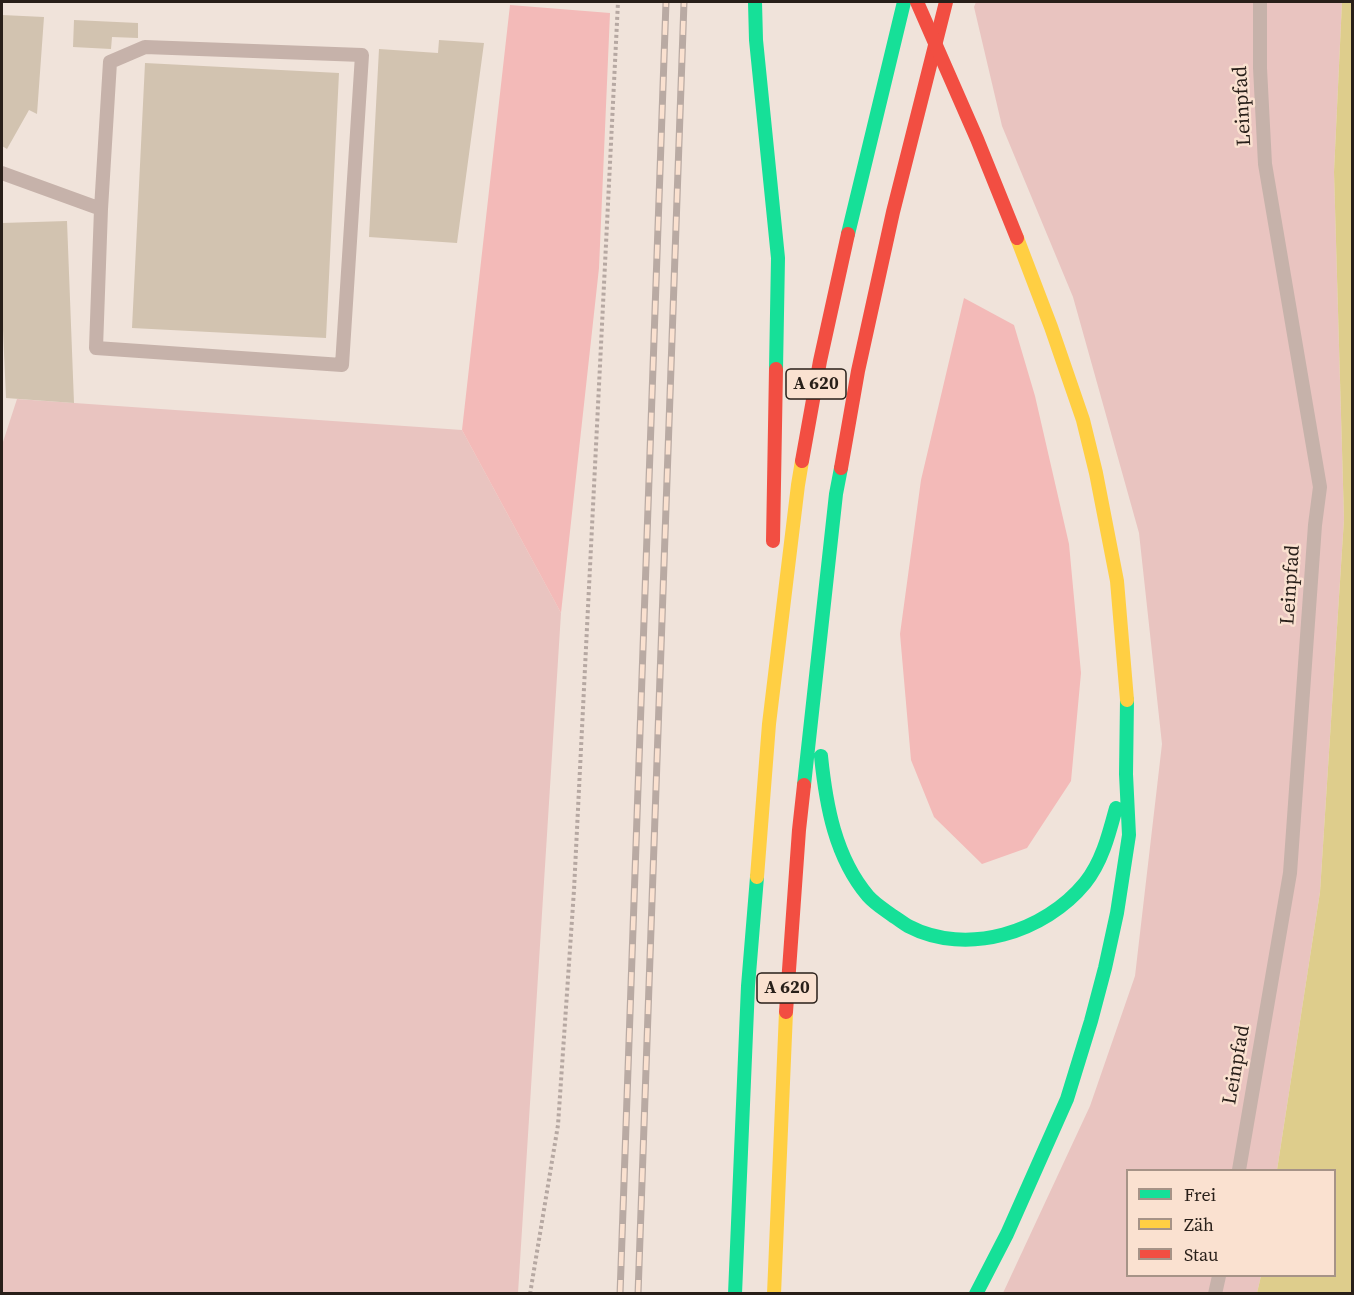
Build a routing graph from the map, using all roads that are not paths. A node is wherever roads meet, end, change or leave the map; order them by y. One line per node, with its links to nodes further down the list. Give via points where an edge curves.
1 (755, 2): 8 (highway, via 778,258)
2 (904, 2): 11 (highway, A 620, via 820,361 798,485)
3 (917, 2): 12 (highway, bridge, via 1017,238 1083,420 1117,581 1127,704)
4 (946, 2): 10 (highway, A 620, via 858,371 836,494)
5 (1260, 2): 13 (lane, Leinpfad, via 1265,164 1320,487 1290,873)
6 (2, 173): 7 (lane)
7 (101, 209): 7 (lane, via 110,62 145,47 362,55 342,365 96,348)
8 (772, 557)
9 (772, 592): 11 (highway)
10 (814, 683): 12 (highway, via 825,796 841,852 870,898 908,927 929,935 967,939 1004,935 1023,930 1067,903 1099,862); 16 (highway, A 620, via 787,984)
11 (769, 724): 15 (highway, A 620, via 748,986)
12 (1126, 774): 17 (highway, via 1129,835 1117,913 1091,1021 1067,1099 1007,1234)
13 (1239, 1169)
14 (1219, 1277): 18 (lane)
15 (735, 1293)
16 (774, 1293)
17 (976, 1293)
18 (1215, 1293)

